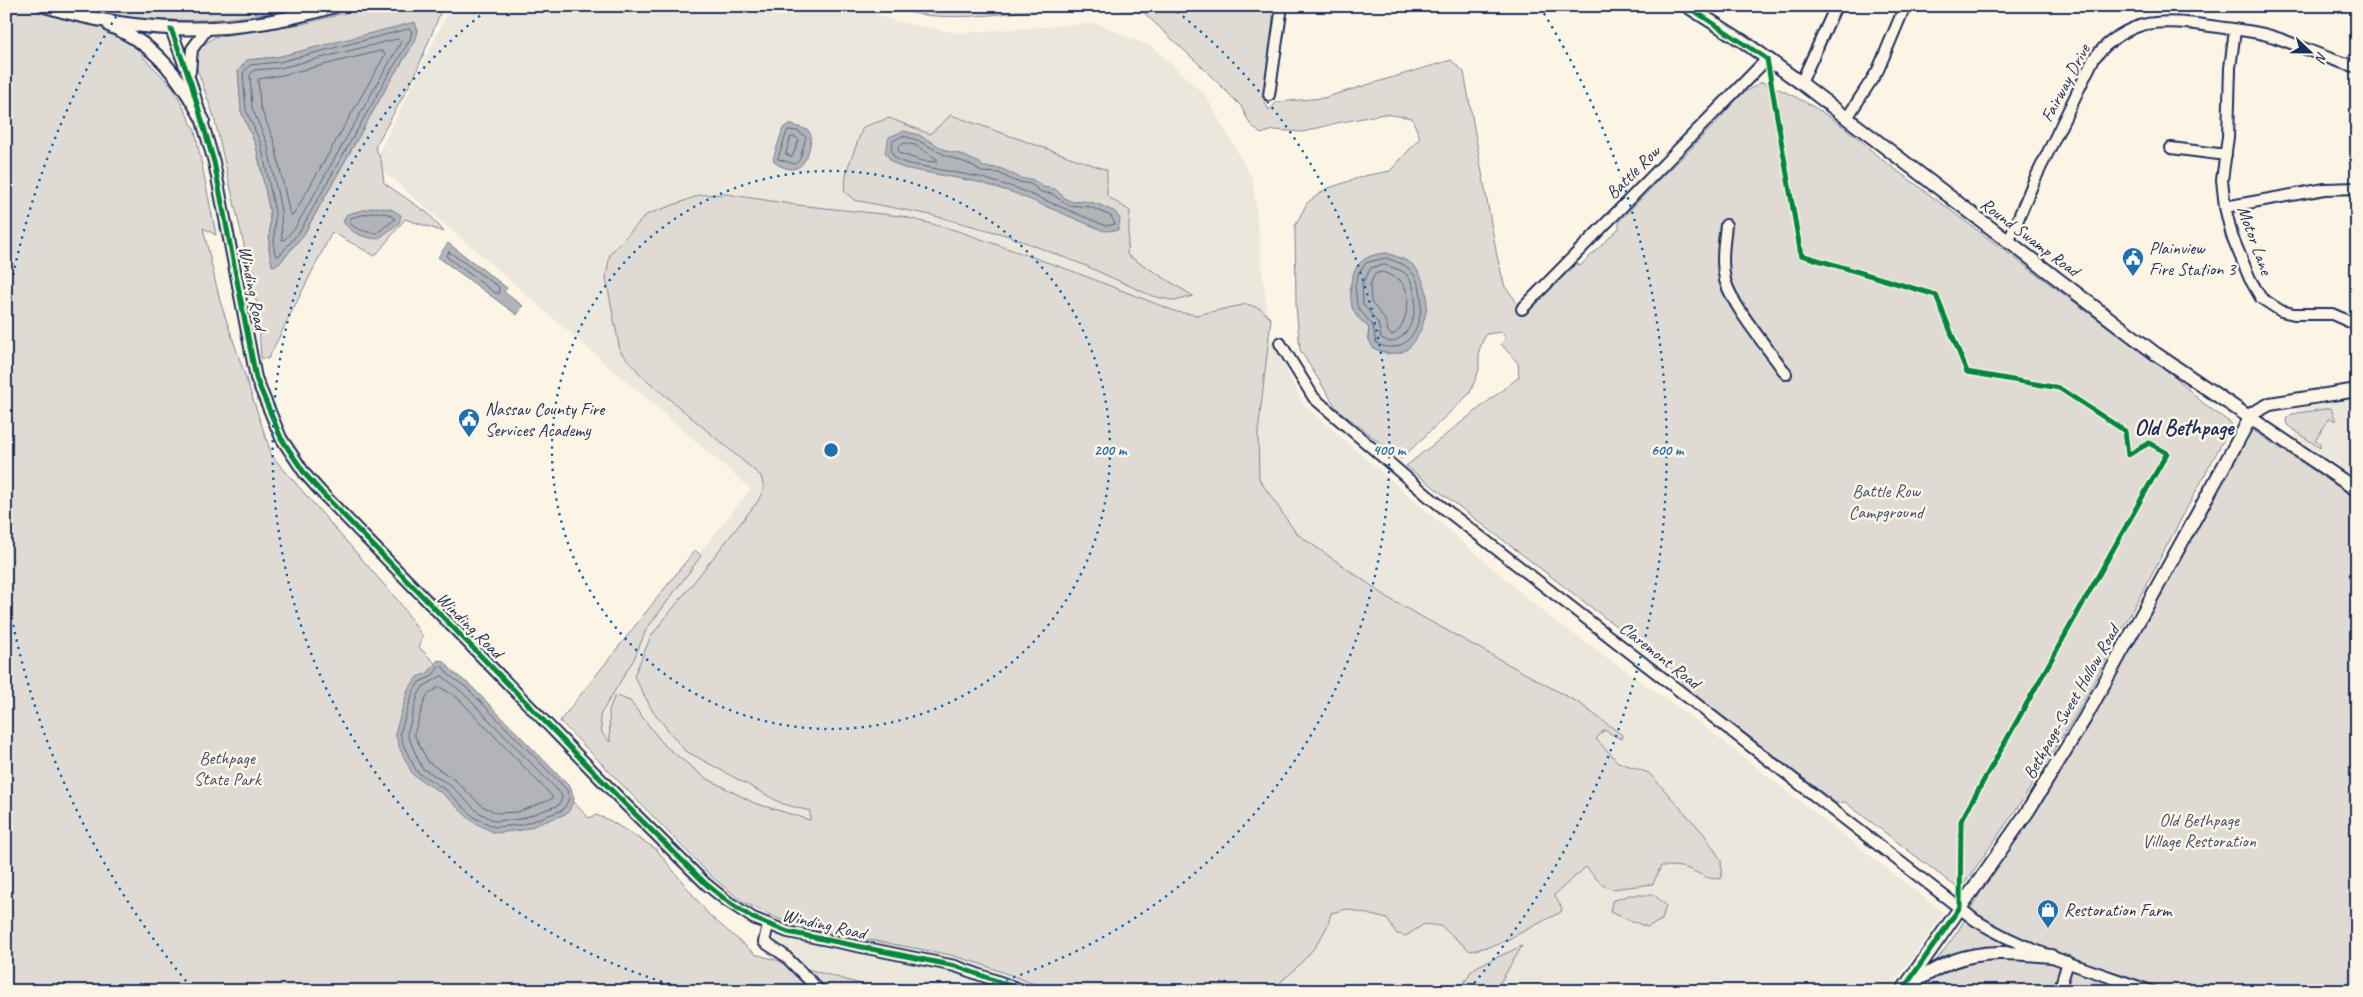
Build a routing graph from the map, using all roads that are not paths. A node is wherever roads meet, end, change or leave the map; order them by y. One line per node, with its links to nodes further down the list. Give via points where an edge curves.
1 (44, 6): 7 (main road)
2 (335, 6): 9 (main road, via 242,27)
3 (1282, 6): 15 (street)
4 (1836, 6): 14 (street)
5 (1905, 6): 16 (street, via 1878,70)
6 (1688, 7): 11 (main road, Round Swamp Road)
7 (92, 19): 8 (main road); 17 (main road, via 140,42 162,59 178,77)
8 (171, 29): 9 (main road); 13 (street, Winding Road)
9 (207, 29): 13 (street, via 192,48)
10 (2235, 30): 12 (street, Fairway Drive, via 2274,36 2337,62); 19 (street, Motor Lane); 23 (street, Fairway Drive, via 2156,21 2128,29 2105,44 2086,72)
11 (1767, 59): 14 (main road, Round Swamp Road); 24 (street, Battle Row)
12 (2357, 66)
13 (191, 83): 17 (street, Winding Road)
14 (1801, 83): 16 (main road, Round Swamp Road)
15 (1270, 95)
16 (1847, 118): 23 (main road, Round Swamp Road)
17 (203, 120): 32 (street, Winding Road, via 256,378 289,452 322,493 684,863 727,901)
18 (2171, 148): 19 (street)
19 (2226, 155): 21 (street, Motor Lane, via 2222,180)
20 (2357, 188): 21 (street, via 2325,190)
21 (2226, 207): 25 (street, Motor Lane, via 2232,236 2250,279 2262,298 2281,311 2332,314)
22 (1726, 225): 27 (street, via 1725,279 1732,298)
23 (2008, 243): 29 (main road, Round Swamp Road, via 2156,354)
24 (1522, 308)
25 (2357, 325)
26 (1280, 343): 31 (street, Claremont Road, via 1314,398 1428,496 1897,862)
27 (1786, 374)
28 (2357, 390): 29 (main road, via 2270,404)
29 (2250, 418): 30 (main road, Round Swamp Road); 31 (main road, Bethpage-Sweet Hollow Road, via 2085,718 2028,811)
30 (2357, 490)
31 (1960, 907): 33 (street, Claremont Road, via 1995,933); 35 (main road, Bethpage-Sweet Hollow Road)
32 (768, 925): 36 (street, via 764,942 784,955); 37 (street, Winding Road, via 802,936 955,966)
33 (2051, 956): 34 (street); 35 (main road, via 1977,954 1952,962)
34 (2068, 962): 38 (street); 39 (street)
35 (1904, 988)
36 (820, 991)
37 (1025, 991)
38 (2059, 991)
39 (2151, 991)

